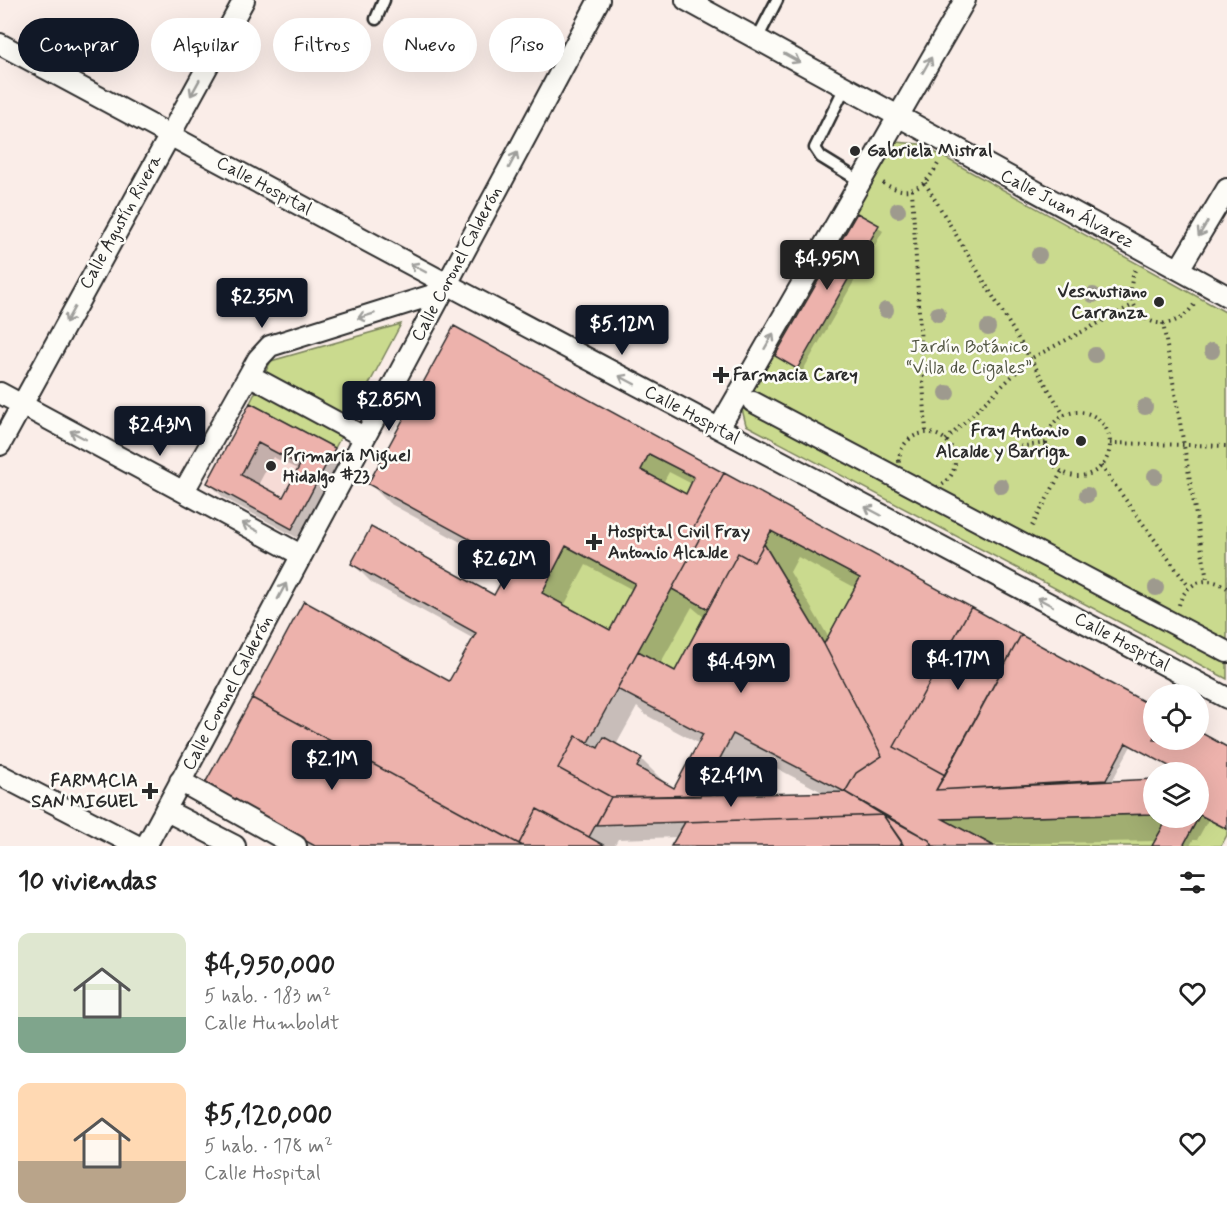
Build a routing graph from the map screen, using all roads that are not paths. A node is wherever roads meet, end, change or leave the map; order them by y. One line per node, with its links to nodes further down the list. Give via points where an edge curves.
1 (244, 0): 12 (street, Calle Agustín Rivera, one-way to 12)
2 (384, 0): 7 (lane)
3 (599, 0): 16 (street, Calle Coronel Calderón, one-way to 3)
4 (686, 0): 8 (street, Calle Juan Álvarez)
5 (777, 0): 8 (lane)
6 (965, 0): 11 (street, one-way to 6)
7 (376, 20)
8 (757, 39): 10 (street, Calle Juan Álvarez, one-way to 10)
9 (0, 44): 12 (street, Calle Hospital)
10 (845, 87): 11 (street, Calle Juan Álvarez); 13 (lane, via 815,148 821,157)
11 (897, 116): 13 (street); 15 (street, Calle Juan Álvarez)
12 (169, 135): 16 (street, Calle Hospital, one-way to 12); 21 (street, Calle Agustín Rivera, one-way to 21)
13 (869, 181): 22 (street, one-way to 13)
14 (1227, 189): 15 (street, one-way to 15)
15 (1179, 269): 17 (street, Calle Juan Álvarez)
16 (444, 288): 18 (street, one-way to 18, via 278,343 263,352); 22 (street, Calle Hospital, one-way to 16); 23 (street, Calle Coronel Calderón)
17 (1227, 296)
18 (249, 375): 23 (street); 25 (street)
19 (0, 393): 21 (street)
20 (753, 402): 27 (street)
21 (21, 404): 24 (street, Calle Agustín Rivera); 25 (street, one-way to 21)
22 (719, 428): 28 (street, Calle Hospital, one-way to 22)
23 (364, 437): 26 (street, Calle Coronel Calderón)
24 (0, 445)
25 (184, 491): 26 (street, one-way to 25)
26 (302, 555): 30 (street, Calle Coronel Calderón, one-way to 26)
27 (1227, 652)
28 (1227, 698)
29 (0, 775): 32 (street)
30 (180, 782): 31 (street, Calle Coronel Calderón); 35 (street)
31 (165, 810): 33 (street, Calle Coronel Calderón); 34 (street)
32 (137, 846)
33 (146, 846)
34 (235, 846)
35 (296, 846)

